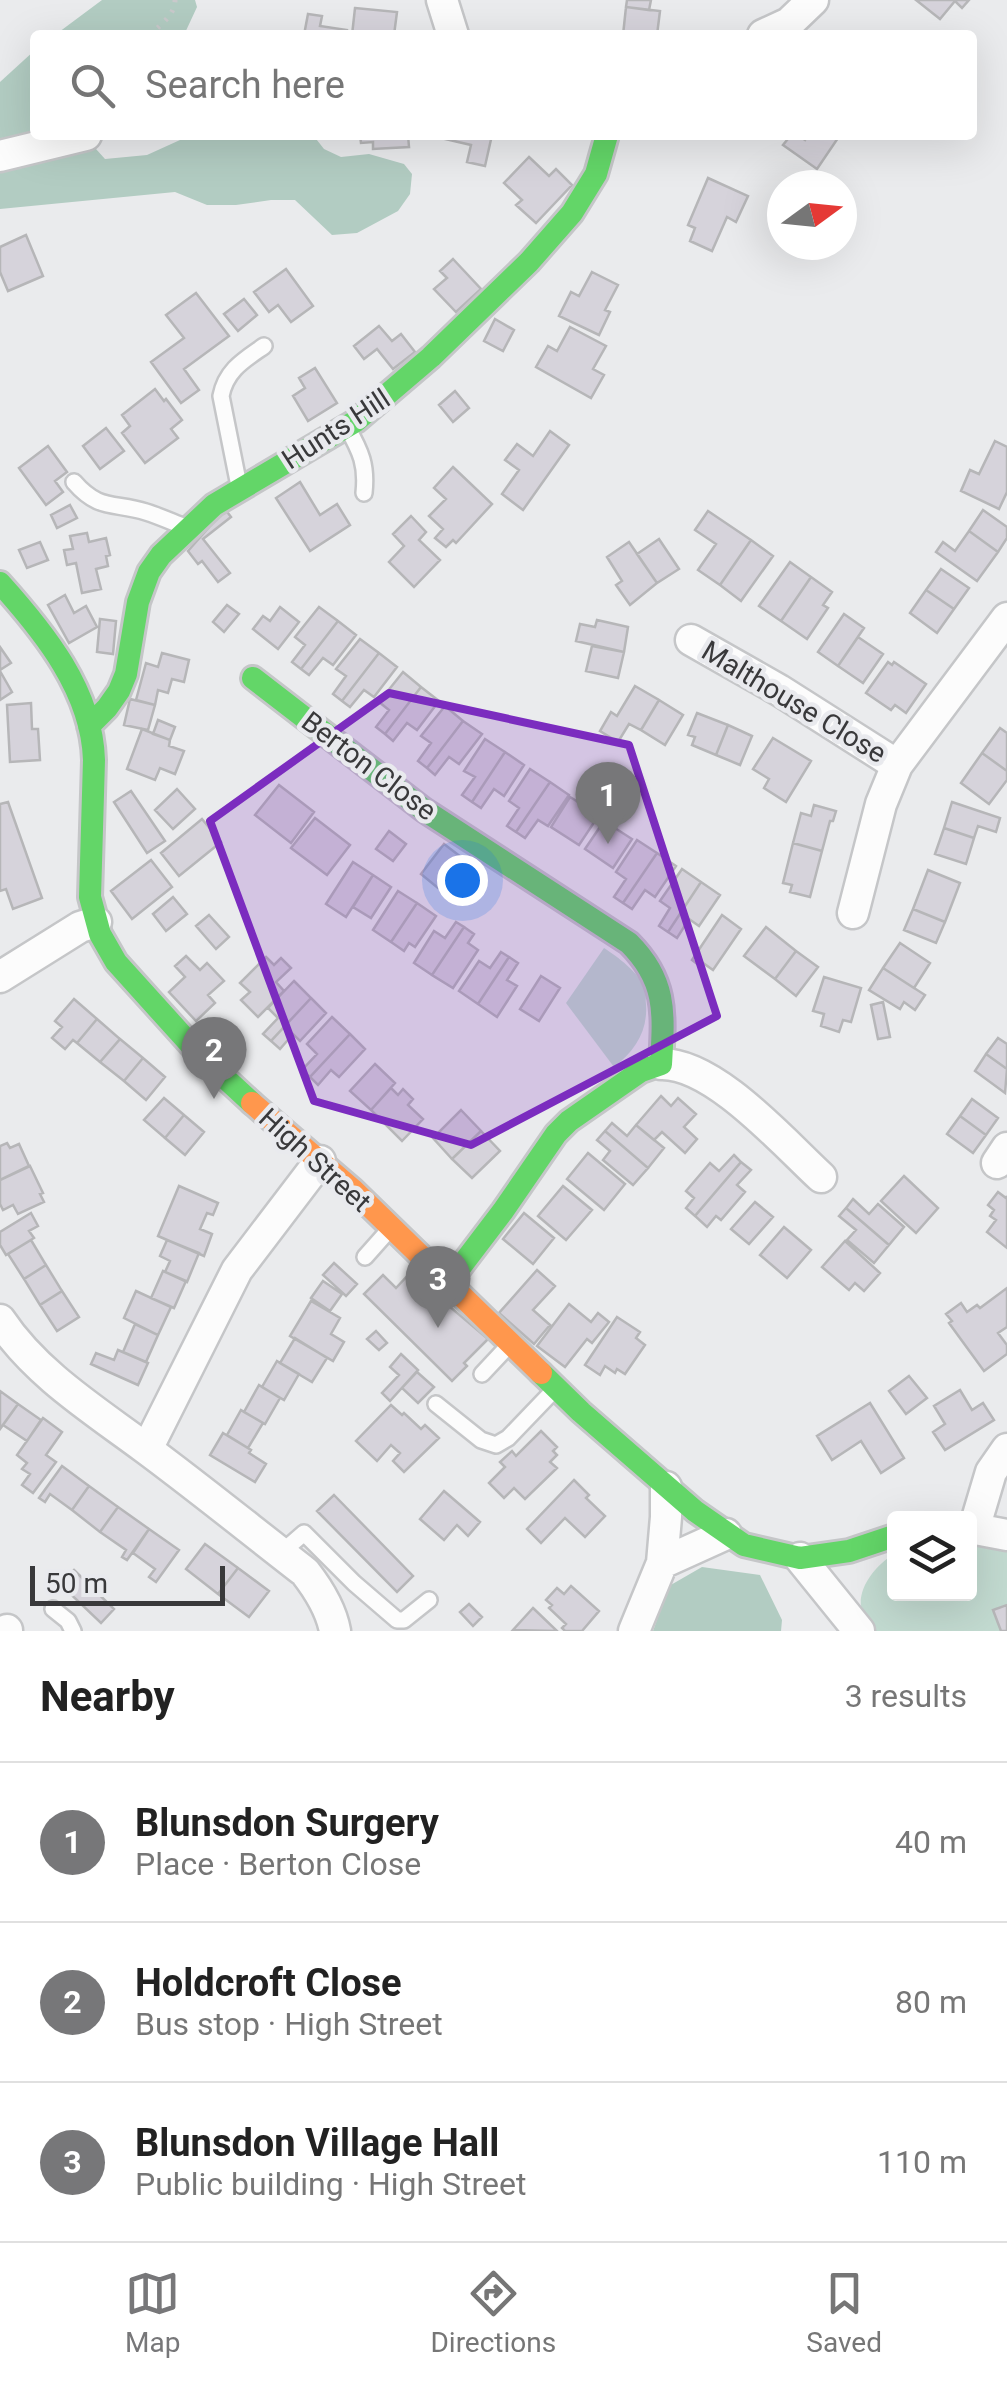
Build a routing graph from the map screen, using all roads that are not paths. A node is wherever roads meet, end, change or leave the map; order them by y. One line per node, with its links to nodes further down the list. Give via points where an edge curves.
1 (442, 0): 3 (street)
2 (813, 0): 4 (street)
3 (452, 30)
4 (773, 30)
5 (66, 140): 7 (street)
6 (606, 140): 9 (street, Hunts Hill, via 587,191 525,266 400,386)
7 (0, 156)
8 (264, 346): 11 (lane, via 228,374 220,396)
9 (347, 427): 11 (street, Hunts Hill); 12 (lane, via 365,466)
10 (74, 482): 13 (lane, via 95,501)
11 (240, 490): 13 (street, Hunts Hill)
12 (364, 493)
13 (188, 528): 18 (street, Hunts Hill, via 146,578 122,685)
14 (0, 582): 18 (street, High Street, via 55,656)
15 (1007, 618): 19 (street, Malthouse Close)
16 (691, 640): 19 (street, Malthouse Close)
17 (253, 678): 23 (street, Berton Close, via 424,810 640,953 664,1004)
18 (89, 726): 21 (street, High Street, via 95,767 90,897)
19 (897, 764): 20 (street, Malthouse Close)
20 (853, 913)
21 (96, 922): 22 (street); 24 (street, High Street, via 116,962 158,1011)
22 (0, 978)
23 (661, 1064): 25 (street, via 706,1076); 28 (street, via 618,1086 556,1134)
24 (320, 1161): 26 (street, High Street); 34 (street, via 237,1270)
25 (821, 1176)
26 (390, 1229): 27 (lane); 28 (street, High Street)
27 (365, 1256)
28 (449, 1282): 30 (street, High Street)
29 (0, 1320): 34 (street, via 75,1397)
30 (510, 1344): 31 (lane); 32 (street, High Street)
31 (482, 1374)
32 (556, 1388): 33 (lane, via 496,1445); 36 (street, High Street)
33 (436, 1404)
34 (147, 1449): 42 (street)
35 (1007, 1449): 37 (street)
36 (666, 1487): 39 (street, High Street); 44 (street)
37 (977, 1515)
38 (977, 1530): 40 (street)
39 (726, 1534): 43 (street, High Street); 44 (street)
40 (1007, 1535)
41 (887, 1538): 43 (street)
42 (280, 1553): 45 (lane, via 304,1533 397,1620); 48 (street, via 305,1572)
43 (800, 1558): 50 (street)
44 (662, 1563): 49 (street)
45 (429, 1600)
46 (54, 1608): 47 (lane)
47 (74, 1631)
48 (335, 1631)
49 (634, 1631)
50 (859, 1631)

